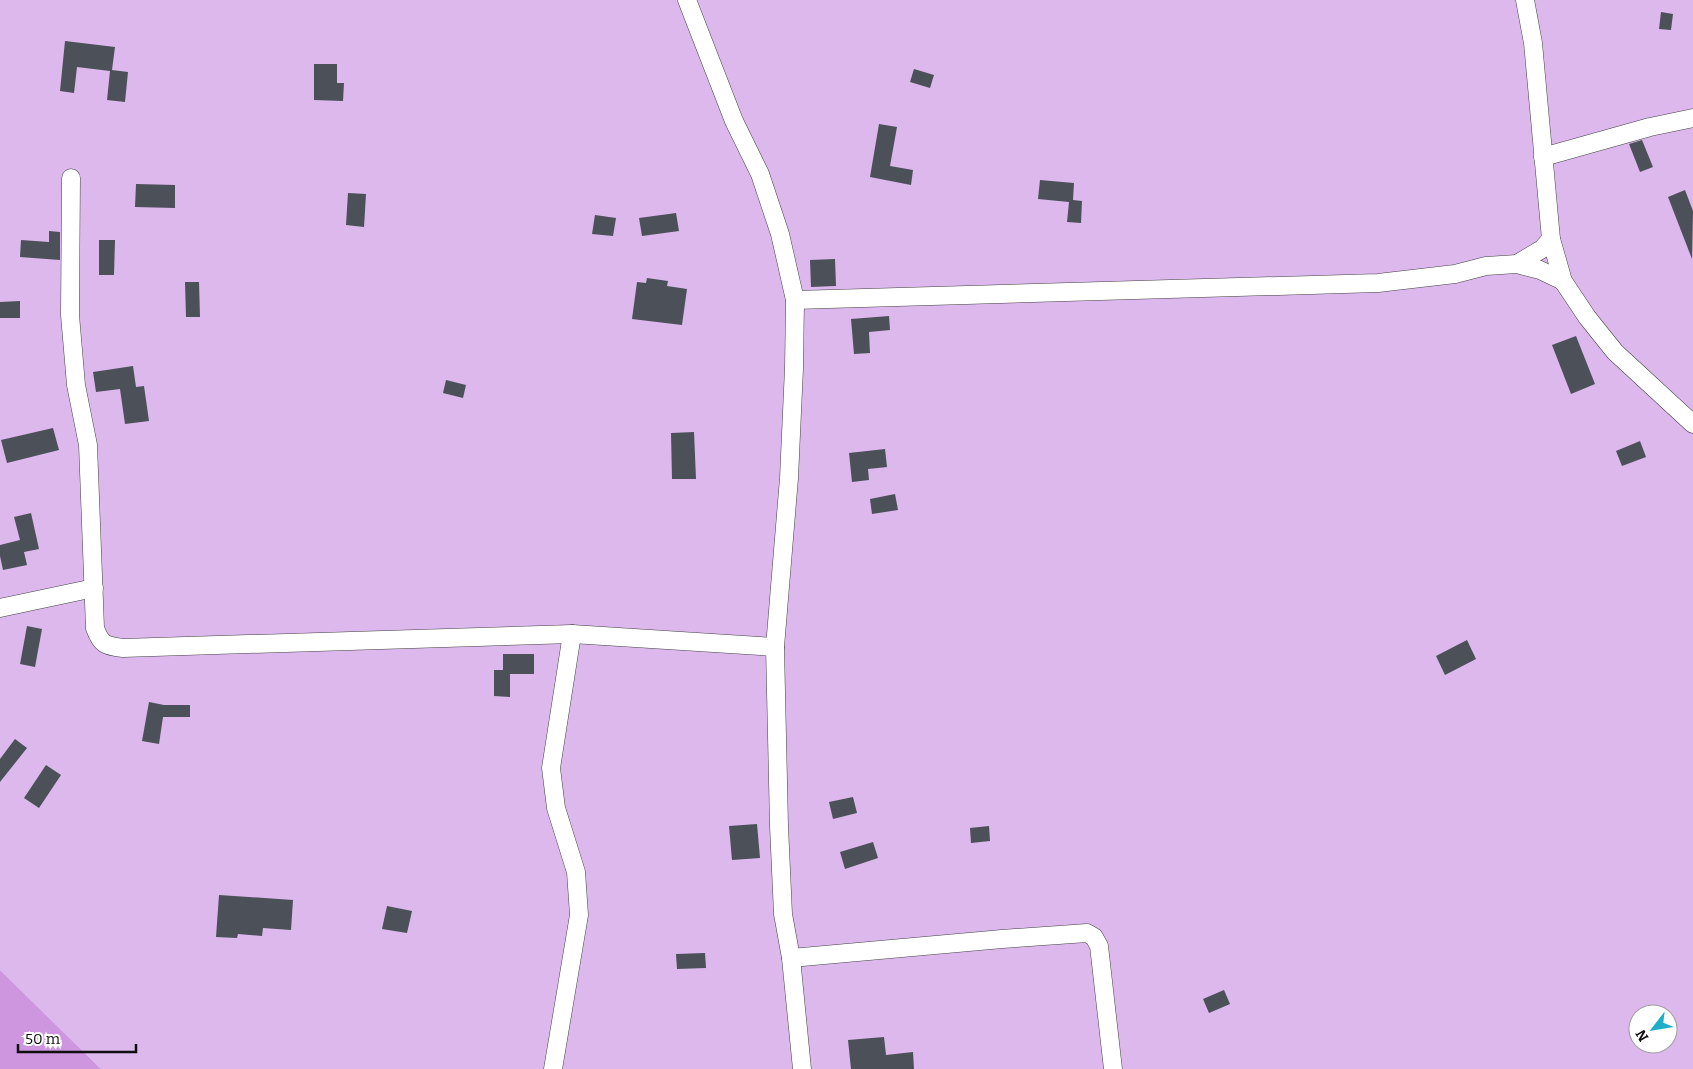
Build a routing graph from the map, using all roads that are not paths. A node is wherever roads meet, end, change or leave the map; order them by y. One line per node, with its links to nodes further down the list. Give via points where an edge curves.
1 (687, 0): 9 (street, via 734,121 760,174 780,234)
2 (1525, 0): 4 (street, via 1533,43)
3 (1693, 118): 4 (street)
4 (1542, 157): 6 (street)
5 (71, 178): 11 (street, via 70,315 76,384 88,445)
6 (1551, 239): 7 (street, via 1542,249); 8 (street)
7 (1517, 264): 8 (street); 9 (street, via 1378,284)
8 (1563, 281): 10 (street, via 1614,352)
9 (795, 300): 14 (street, via 789,478)
10 (1693, 424)
11 (94, 588): 12 (street); 13 (street, via 95,628 99,639 108,646 123,648)
12 (0, 608)
13 (572, 634): 14 (street); 16 (street, via 551,768 556,808 576,872 579,916)
14 (775, 648): 15 (street, via 783,904)
15 (791, 958): 17 (street); 18 (street, via 1087,933 1099,946)
16 (553, 1069)
17 (802, 1069)
18 (1113, 1069)

